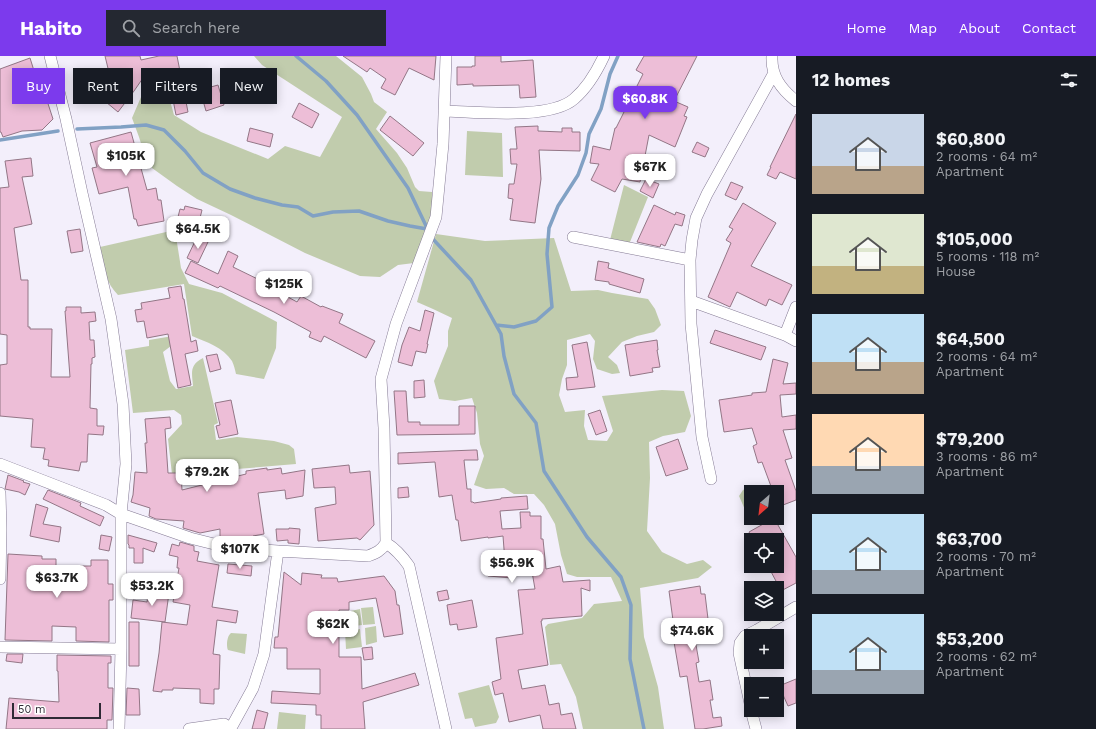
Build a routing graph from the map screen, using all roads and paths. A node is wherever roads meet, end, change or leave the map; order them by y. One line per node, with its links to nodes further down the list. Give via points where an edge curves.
1 (50, 56): 17 (street, via 112,327 123,404 126,464)
2 (446, 56): 7 (street)
3 (604, 56): 7 (street, via 588,83 574,99 558,108 513,113)
4 (772, 56): 5 (street)
5 (774, 73): 6 (street, via 781,88); 9 (street, via 706,194 696,218)
6 (796, 101)
7 (444, 111): 18 (street, via 436,217 396,324 380,379 384,428)
8 (573, 237): 9 (street)
9 (690, 260): 10 (street)
10 (691, 301): 12 (street); 15 (street, via 702,437)
11 (796, 307): 12 (street)
12 (785, 335): 13 (street)
13 (796, 341)
14 (0, 464): 17 (street, via 106,504)
15 (711, 479)
16 (0, 493): 20 (street)
17 (121, 514): 19 (street, via 190,538 226,547); 23 (street)
18 (386, 543): 19 (street, via 382,550 368,556); 29 (street, via 403,557 409,566)
19 (278, 551): 28 (street, via 264,654 253,688)
20 (0, 579)
21 (796, 606): 24 (street, via 745,636 740,643 739,653)
22 (0, 647): 23 (street)
23 (121, 649): 26 (street)
24 (744, 677)
25 (753, 717): 30 (street)
26 (119, 729)
27 (189, 729): 28 (street, via 224,724)
28 (231, 729)
29 (446, 729)
30 (756, 729)

